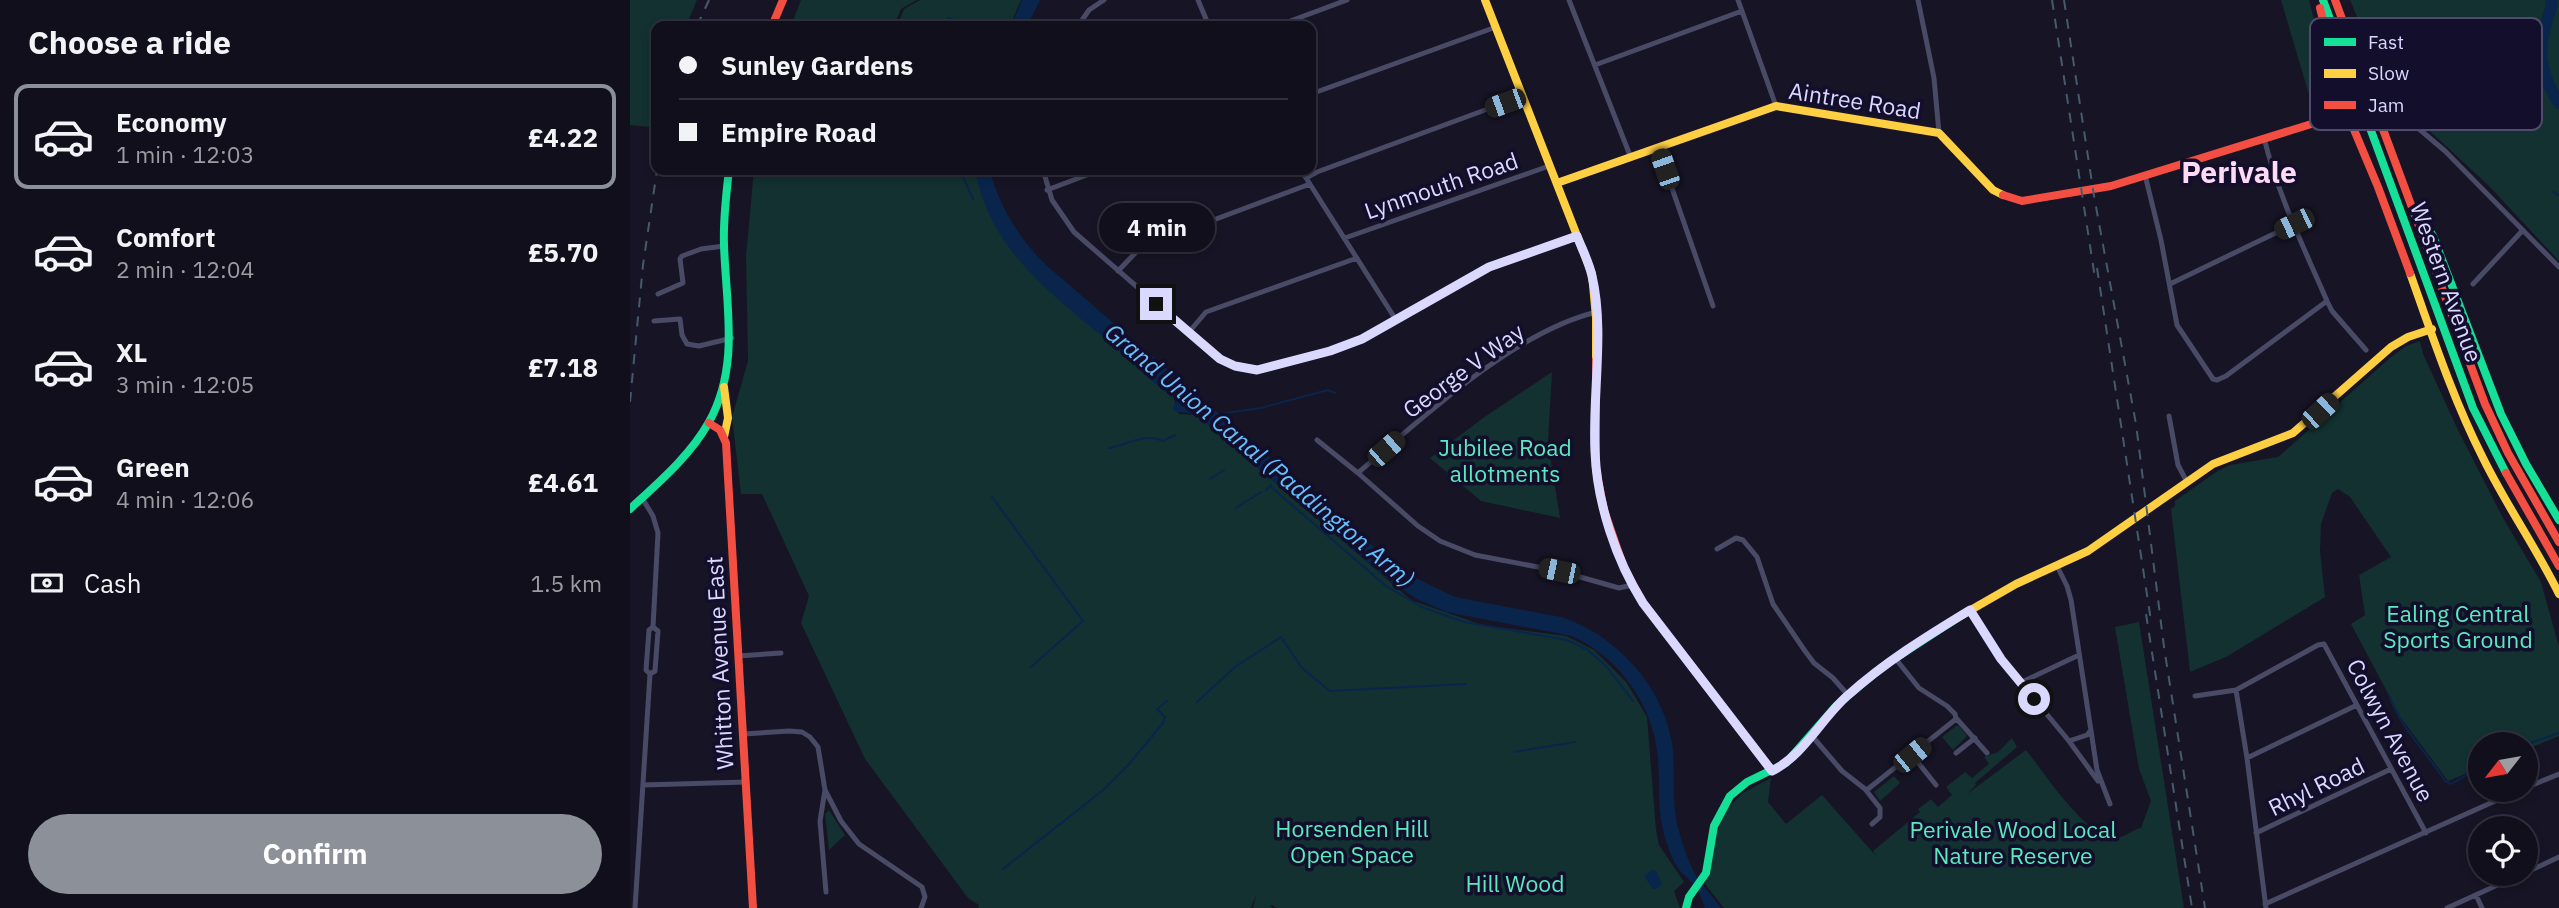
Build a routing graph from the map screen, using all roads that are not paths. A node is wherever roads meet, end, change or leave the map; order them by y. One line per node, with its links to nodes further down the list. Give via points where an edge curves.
1 (783, 0): 15 (main road)
2 (1104, 0): 16 (street)
3 (1198, 0): 17 (street)
4 (1348, 0): 18 (street)
5 (1485, 0): 19 (main road)
6 (1569, 0): 20 (street)
7 (1738, 0): 11 (street)
8 (1918, 0): 29 (street, via 1934,78)
9 (2321, 0): 12 (main road); 13 (main road, Western Avenue)
10 (2335, 0): 14 (main road, Western Avenue)
11 (1742, 11): 20 (street); 23 (street)
12 (2325, 18)
13 (2328, 18)
14 (2342, 18)
15 (774, 21)
16 (1081, 21)
17 (1207, 21)
18 (1291, 21)
19 (1496, 27): 21 (street); 22 (main road)
20 (1595, 65): 32 (street)
21 (1316, 92)
22 (1523, 96): 33 (main road); 34 (street)
23 (1776, 106): 29 (main road, Aintree Road); 31 (main road, Aintree Road)
24 (2310, 124): 30 (main road, Aintree Road)
25 (2354, 130): 61 (main road)
26 (2369, 130): 78 (main road, Western Avenue, via 2473,408)
27 (2384, 130): 44 (main road, Western Avenue)
28 (2420, 130): 46 (street)
29 (1939, 133): 40 (main road, Aintree Road, via 1986,185 2022,201 2111,186)
30 (2264, 138): 40 (main road, Aintree Road); 45 (street)
31 (1658, 148): 32 (main road, Aintree Road); 57 (street)
32 (1631, 158): 42 (main road, Aintree Road)
33 (1549, 166): 42 (main road); 48 (street, Lynmouth Road)
34 (1316, 173)
35 (728, 175): 49 (main road)
36 (1044, 175): 43 (street)
37 (1087, 175): 43 (street)
38 (1304, 175): 41 (street)
39 (1314, 175): 41 (street)
40 (2145, 175): 53 (street)
41 (1308, 181): 48 (street); 52 (street, via 1299,190 1141,247)
42 (1557, 183): 47 (main road)
43 (1047, 190): 52 (street, via 1074,232)
44 (2414, 208): 74 (main road, via 2433,236 2501,414); 75 (main road, Western Avenue, via 2484,404)
45 (2294, 224): 53 (street); 56 (street)
46 (2523, 230): 51 (street); 54 (street)
47 (1577, 236): 58 (main road, via 1592,274); 59 (street, via 1489,267)
48 (1345, 237): 50 (street)
49 (724, 246): 55 (street, via 682,256 683,284); 63 (main road)
50 (1356, 258): 59 (street); 62 (street, via 1206,312)
51 (2559, 267)
52 (1118, 271): 62 (street)
53 (2170, 284): 56 (street, via 2177,325 2215,380)
54 (2473, 284)
55 (658, 294)
56 (2327, 301): 64 (street)
57 (1713, 306)
58 (1597, 312): 70 (street, George V Way, via 1546,332 1503,357); 79 (main road, via 1595,454 1604,508)
59 (1396, 320): 62 (street, via 1343,347 1257,370 1228,363)
60 (654, 321): 63 (street, via 680,319 687,344 699,346)
61 (2431, 329): 71 (main road, via 2391,347 2293,433 2226,457); 80 (main road, via 2461,412 2492,478)
62 (1189, 332)
63 (732, 338): 65 (main road)
64 (2366, 350)
65 (724, 386): 67 (main road); 68 (main road, Whitton Avenue East, via 728,418)
66 (2169, 416): 71 (street, via 2178,466)
67 (709, 423): 68 (main road); 72 (main road)
68 (724, 437): 84 (main road, Whitton Avenue East)
69 (1317, 440): 70 (street)
70 (1358, 472): 79 (street, via 1418,526 1454,547 1619,588)
71 (2187, 482): 77 (main road, via 2101,544)
72 (640, 499): 73 (main road); 106 (street, via 653,516 657,533 656,671 650,674)
73 (630, 509)
74 (2559, 520)
75 (2559, 542)
76 (1717, 549): 88 (street, via 1736,538 1750,547 1773,604 1814,663)
77 (2057, 566): 81 (main road); 83 (street, via 2071,600)
78 (2559, 566)
79 (1632, 585): 102 (main road)
80 (2559, 594)
81 (1970, 610): 85 (main road); 86 (street)
82 (781, 653): 84 (street)
83 (2079, 655): 86 (street); 92 (street)
84 (738, 656): 93 (main road, Whitton Avenue East)
85 (1895, 658): 88 (main road); 91 (street, via 1919,688 1947,706)
86 (2020, 683): 96 (street)
87 (2236, 690): 89 (street); 90 (street, Colwyn Avenue, via 2324,644); 100 (street)
88 (1848, 695): 94 (main road)
89 (2195, 696)
90 (2357, 705): 100 (street); 101 (street, Colwyn Avenue)
91 (1956, 718): 95 (street); 99 (street)
92 (2091, 730): 96 (street); 96 (street, via 2097,770 2110,804 2094,772)
93 (743, 734): 104 (main road, Whitton Avenue East); 109 (street, via 789,731 810,737 818,747)
94 (1812, 736): 102 (main road); 108 (street, via 1842,771)
95 (1975, 738): 97 (street); 98 (street)
96 (2069, 741)
97 (1987, 752)
98 (1956, 753)
99 (1912, 755): 107 (street); 108 (street)
100 (2247, 758): 112 (street)
101 (2391, 769): 112 (street, Rhyl Road); 113 (street, Colwyn Avenue)
102 (1772, 771): 119 (main road, via 1747,782 1724,803 1713,831 1707,869)
103 (2559, 774): 105 (street)
104 (746, 782): 106 (street); 122 (main road, Whitton Avenue East)
105 (2538, 783)
106 (643, 785): 121 (street)
107 (1936, 785)
108 (1866, 789): 111 (street, via 1880,808 1880,817)
109 (825, 790): 117 (street, via 820,821); 123 (street, via 859,845 922,887)
110 (2495, 802): 113 (street)
111 (1872, 824)
112 (2256, 833): 120 (street)
113 (2426, 833): 120 (street)
114 (2559, 857): 115 (street)
115 (2538, 867)
116 (2496, 886): 118 (street)
117 (826, 892)
118 (2476, 895): 124 (street); 125 (street)
119 (1687, 904)
120 (2266, 906)
121 (635, 908)
122 (753, 908)
123 (921, 908)
124 (2447, 908)
125 (2482, 908)

